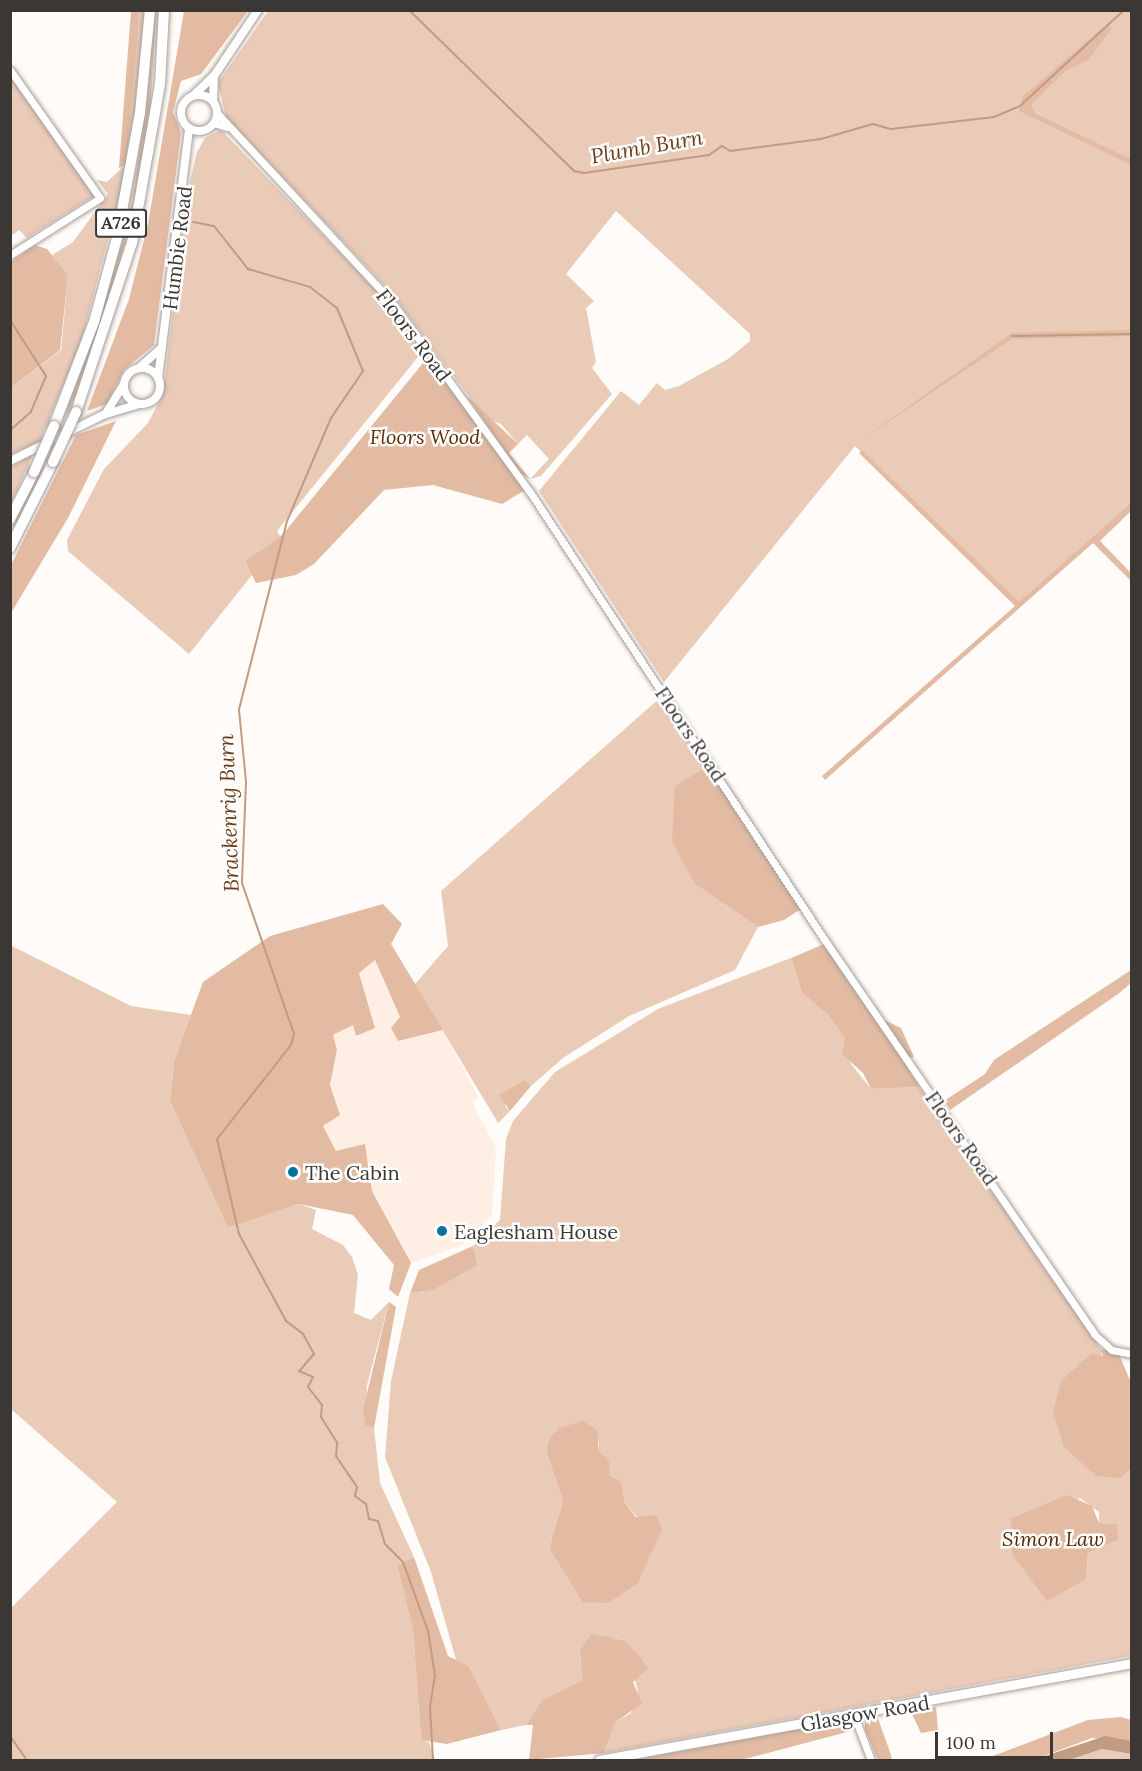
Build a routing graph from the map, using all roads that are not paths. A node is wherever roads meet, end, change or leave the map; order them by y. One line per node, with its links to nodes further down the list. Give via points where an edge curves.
1 (150, 10): 22 (highway, A726, bridge, via 140,113 117,238 94,322 54,426)
2 (164, 10): 23 (highway, A726, bridge, via 160,84 132,243 76,412)
3 (258, 10): 5 (street)
4 (10, 70): 14 (street, via 100,198)
5 (214, 76): 6 (street); 7 (street)
6 (194, 95): 7 (street); 11 (street, via 181,113)
7 (213, 102): 8 (street)
8 (217, 112): 9 (street); 10 (street, Floors Road)
9 (213, 123): 10 (street); 12 (street)
10 (227, 127): 24 (street, Floors Road, via 404,318 530,492 824,939 1094,1334 1112,1350)
11 (189, 128): 12 (street); 13 (street, Humbie Road)
12 (205, 130): 13 (street, Humbie Road)
13 (189, 151): 15 (street, Humbie Road)
14 (10, 255)
15 (164, 344): 16 (street); 17 (street, Humbie Road)
16 (138, 368): 17 (street); 18 (street)
17 (158, 378): 19 (street, via 157,396)
18 (124, 382): 19 (street, via 128,397); 20 (street, via 117,401)
19 (139, 404): 20 (street)
20 (103, 415): 21 (street)
21 (10, 460)
22 (10, 519)
23 (10, 548)
24 (1131, 1354)
25 (1131, 1664): 26 (main road, Glasgow Road)
26 (854, 1715): 27 (main road, Glasgow Road); 28 (street)
27 (599, 1761)
28 (871, 1761)

